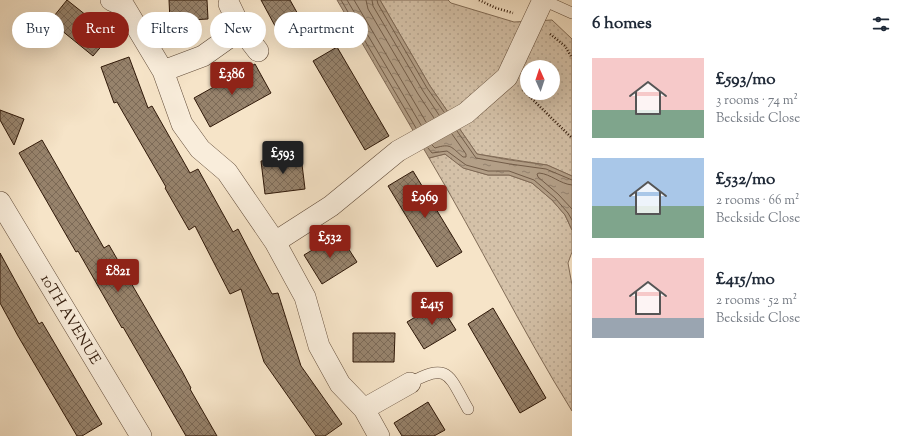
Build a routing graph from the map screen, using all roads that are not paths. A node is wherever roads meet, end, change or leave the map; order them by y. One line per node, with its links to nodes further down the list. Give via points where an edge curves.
1 (111, 0): 9 (street, via 124,6)
2 (543, 0): 5 (lane); 11 (street, via 507,77 466,114 398,151 331,206)
3 (229, 4): 4 (street)
4 (233, 12)
5 (572, 13)
6 (214, 48): 9 (street, via 202,56)
7 (255, 48): 8 (street)
8 (258, 52)
9 (163, 71): 11 (street, via 182,124 200,149 226,172)
10 (0, 202): 15 (street, 10TH AVENUE)
11 (275, 242): 13 (street, via 305,297 319,346 340,384)
12 (410, 383): 13 (street); 14 (lane, via 429,374 442,372 448,377)
13 (364, 409): 16 (street)
14 (468, 409)
15 (141, 436)
16 (379, 436)

